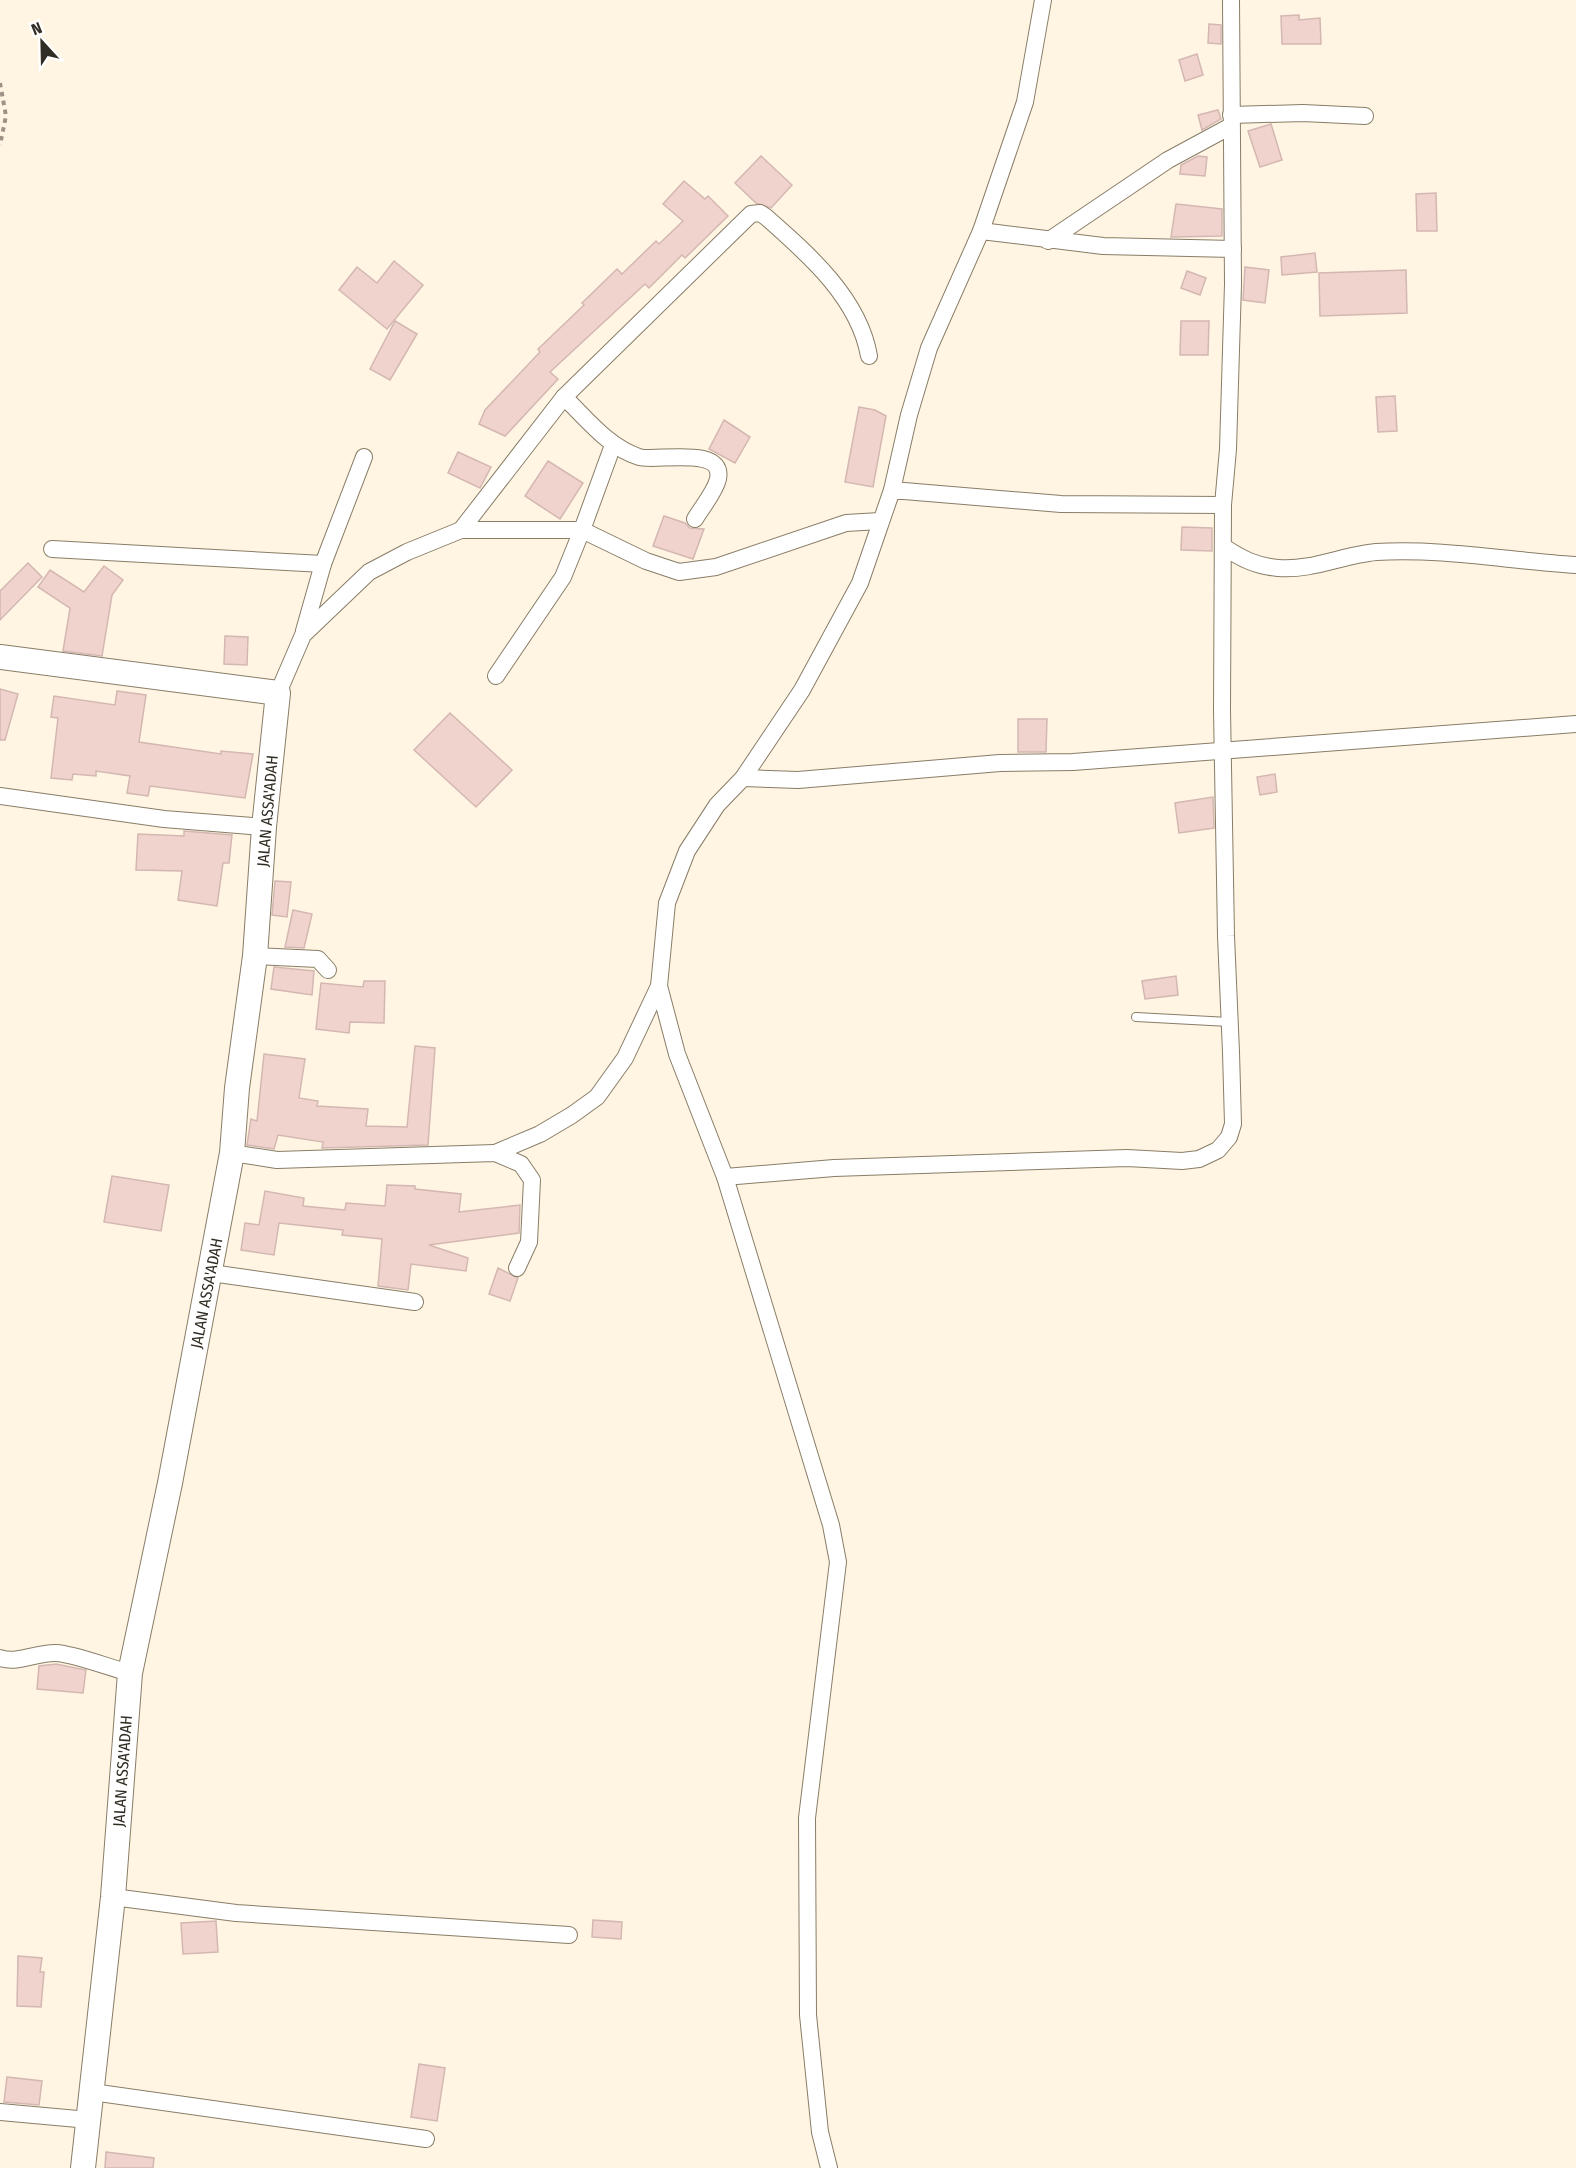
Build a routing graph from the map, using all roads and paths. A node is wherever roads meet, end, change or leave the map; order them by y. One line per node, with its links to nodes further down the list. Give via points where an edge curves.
1 (1043, 0): 7 (street, via 1025,102)
2 (1231, 0): 5 (street)
3 (0, 83): 6 (path, via 6,116)
4 (1365, 116): 5 (street, via 1303,113)
5 (1231, 121): 8 (street); 9 (street)
6 (0, 146)
7 (981, 231): 8 (street); 14 (street, via 929,348)
8 (1048, 241): 9 (street)
9 (1233, 249): 15 (street)
10 (869, 356): 11 (street, via 860,325 807,253 766,216 751,214)
11 (564, 397): 12 (street); 18 (street)
12 (613, 445): 16 (street, via 641,458 700,458 714,464 718,480); 19 (street)
13 (364, 457): 22 (street)
14 (892, 490): 15 (street, via 1061,504); 17 (street)
15 (1223, 505): 20 (street)
16 (695, 519)
17 (880, 521): 19 (street, via 846,523 716,567 679,572 646,561); 30 (street, via 860,583 802,690)
18 (461, 530): 19 (street); 24 (street, via 369,572)
19 (582, 530): 26 (street, via 563,578)
20 (1224, 547): 23 (street, via 1251,564 1278,568 1300,569 1387,552 1446,552); 29 (street)
21 (52, 549): 22 (street)
22 (323, 564): 24 (street)
23 (1576, 565)
24 (303, 635): 27 (street)
25 (0, 657): 27 (street)
26 (496, 676)
27 (278, 693): 32 (street, JALAN ASSA'ADAH)
28 (1576, 724): 29 (street)
29 (1223, 749): 30 (street, via 798,780); 37 (street)
30 (743, 778): 35 (street, via 717,805 687,851 667,903)
31 (0, 796): 32 (street, via 152,818)
32 (264, 827): 33 (street, JALAN ASSA'ADAH)
33 (255, 956): 34 (street, via 318,959); 38 (street, JALAN ASSA'ADAH)
34 (328, 970)
35 (659, 986): 39 (street, via 624,1058 597,1097 540,1134); 40 (street, via 676,1054)
36 (1136, 1017): 37 (lane)
37 (1229, 1022): 40 (street, via 1233,1124 1229,1137 1218,1150 1199,1159 834,1168)
38 (232, 1153): 39 (street, via 277,1160); 42 (street, JALAN ASSA'ADAH)
39 (495, 1153): 41 (street, via 521,1164 532,1180 529,1242)
40 (724, 1177): 53 (street, via 831,1525 838,1562 807,1818 808,2015 820,2132)
41 (517, 1268)
42 (211, 1273): 43 (street); 45 (street, JALAN ASSA'ADAH)
43 (415, 1302)
44 (0, 1658): 45 (street, via 59,1653)
45 (130, 1673): 46 (street, JALAN ASSA'ADAH)
46 (112, 1897): 47 (street, via 236,1912); 48 (street, JALAN ASSA'ADAH)
47 (569, 1935)
48 (92, 2092): 50 (street, JALAN ASSA'ADAH); 51 (street)
49 (0, 2112): 50 (street)
50 (89, 2120): 52 (street, JALAN ASSA'ADAH)
51 (426, 2139)
52 (83, 2168)
53 (829, 2168)

